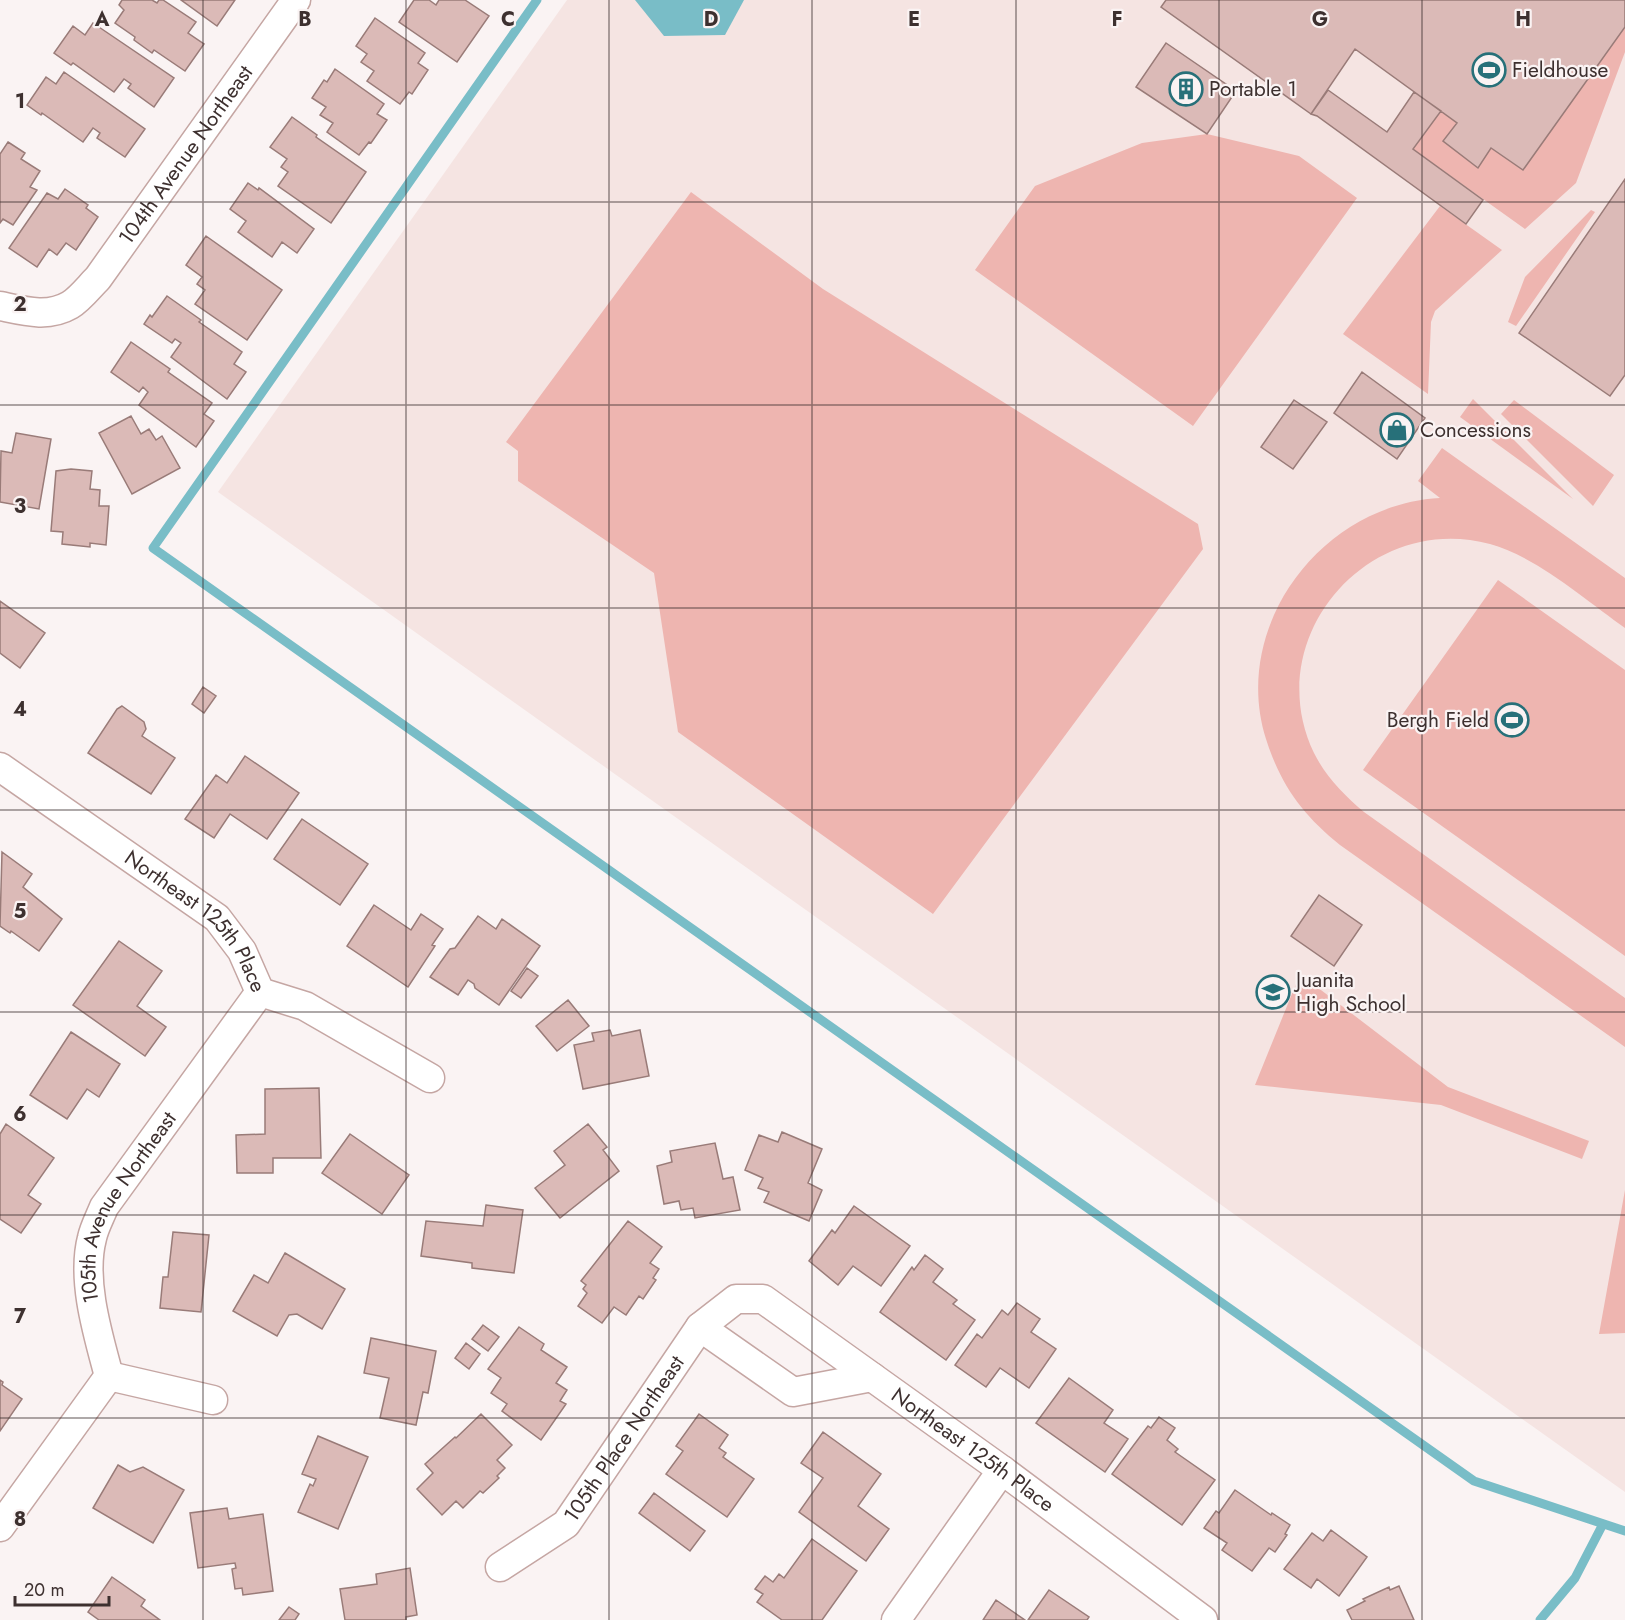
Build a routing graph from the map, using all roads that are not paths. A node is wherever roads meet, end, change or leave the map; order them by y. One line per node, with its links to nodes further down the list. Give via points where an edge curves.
1 (296, 0): 2 (street, 104th Avenue Northeast, via 98,278 71,305 51,313)
2 (0, 306)
3 (0, 767): 4 (street, Northeast 125th Place, via 217,918 242,951)
4 (260, 992): 5 (street, Northeast 125th Place, via 305,1006); 8 (street, 105th Avenue Northeast, via 104,1208 92,1239 89,1277)
5 (429, 1078)
6 (736, 1299): 7 (street, 105th Place Northeast); 9 (street, Northeast 125th Place, via 763,1299)
7 (700, 1327): 9 (street, via 793,1392); 13 (street, 105th Place Northeast, via 566,1524)
8 (109, 1376): 10 (street); 12 (street)
9 (872, 1377): 11 (street, Northeast 125th Place)
10 (213, 1400)
11 (1002, 1470): 14 (street); 15 (street, Northeast 125th Place)
12 (0, 1527)
13 (500, 1567)
14 (896, 1620)
15 (1203, 1620)

